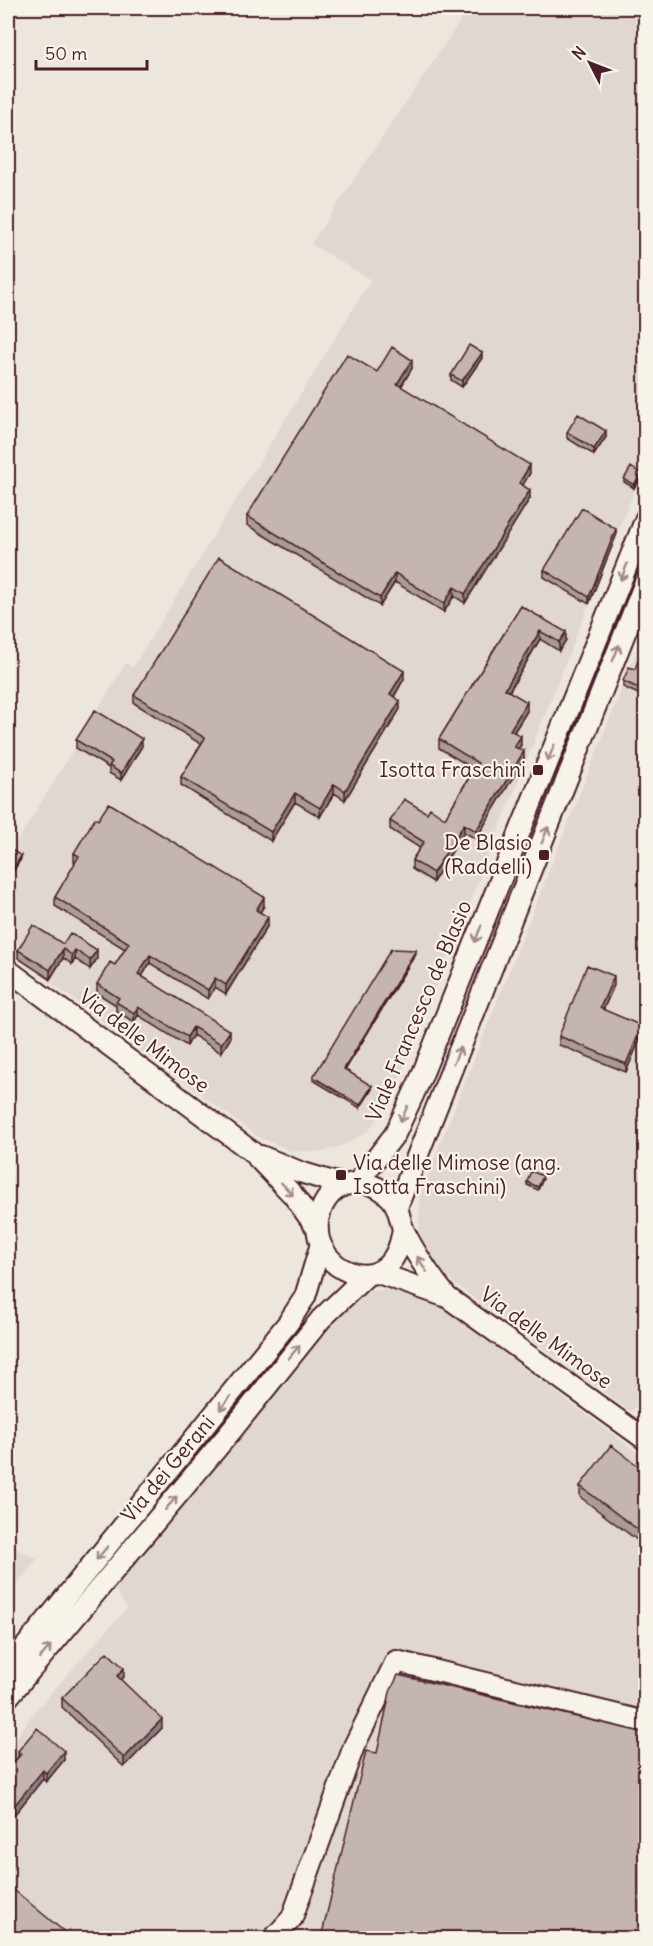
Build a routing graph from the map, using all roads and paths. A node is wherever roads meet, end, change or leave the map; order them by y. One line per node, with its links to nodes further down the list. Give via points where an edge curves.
1 (645, 518): 5 (street, Viale Francesco de Blasio, one-way to 5, via 420,1080 395,1134)
2 (645, 580): 6 (street, one-way to 2)
3 (8, 970): 4 (street, Via delle Mimose)
4 (251, 1151): 5 (street, Via delle Mimose, via 300,1172); 8 (street, Via delle Mimose, one-way to 8, via 293,1195)
5 (351, 1183): 6 (street, via 378,1188); 8 (street, via 327,1196 320,1212)
6 (398, 1207): 7 (street)
7 (403, 1228): 9 (street, via 396,1256 389,1266); 10 (street, one-way to 7, via 428,1273)
8 (319, 1239): 9 (street, via 335,1263 348,1271); 12 (street, Via dei Gerani, one-way to 12, via 305,1297 288,1323)
9 (373, 1274): 10 (street); 13 (street, Via dei Gerani, one-way to 9, via 321,1319)
10 (447, 1297): 11 (street, Via delle Mimose)
11 (645, 1440)
12 (8, 1668)
13 (8, 1697)
14 (645, 1722): 15 (street, via 396,1661 354,1746 292,1918)
15 (274, 1938)

